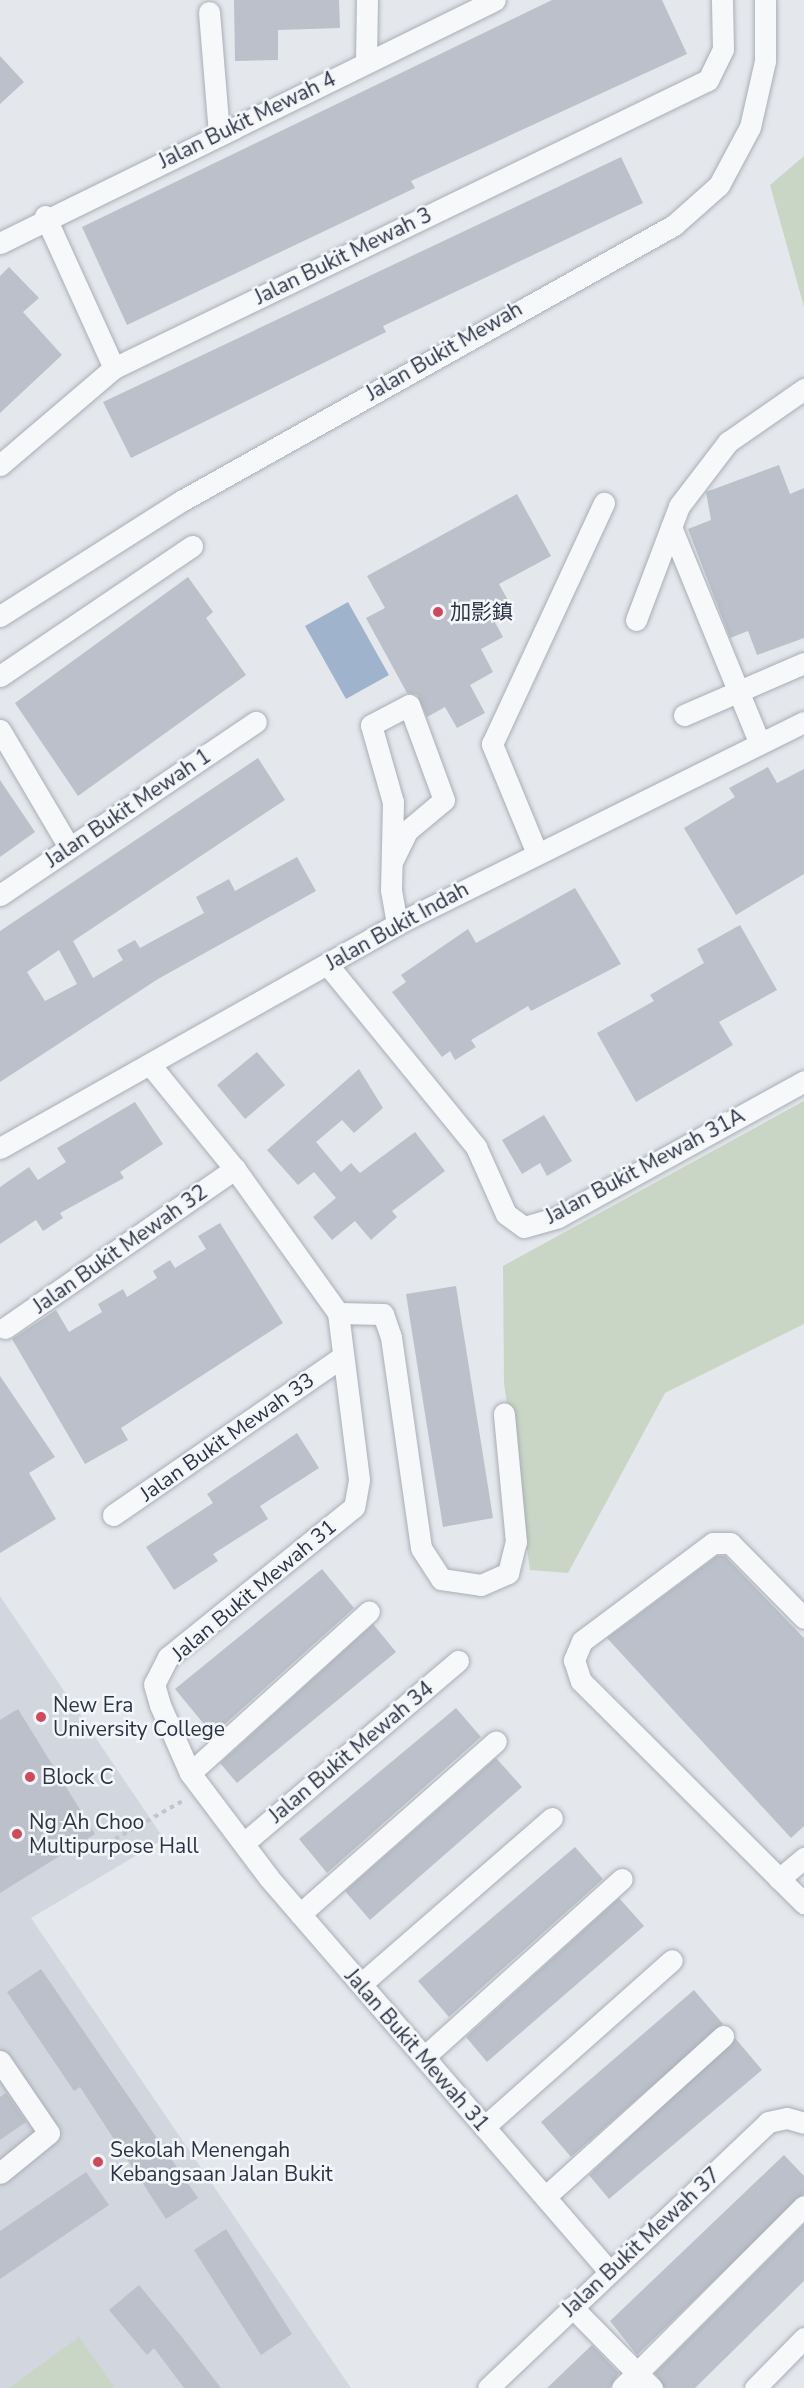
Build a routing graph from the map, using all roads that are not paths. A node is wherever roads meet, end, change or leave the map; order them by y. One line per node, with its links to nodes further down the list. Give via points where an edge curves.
1 (367, 0): 6 (street)
2 (495, 0): 6 (street, Jalan Bukit Mewah 4)
3 (722, 0): 10 (street, Jalan Bukit Mewah 3, via 723,49 708,80)
4 (765, 0): 16 (street, Jalan Bukit Mewah, via 765,61 750,127 719,185 674,225 183,500)
5 (209, 12): 7 (street)
6 (366, 62): 7 (street, Jalan Bukit Mewah 4)
7 (219, 134): 8 (street, Jalan Bukit Mewah 4)
8 (45, 216): 9 (street, Jalan Bukit Mewah 4); 10 (street)
9 (0, 243)
10 (114, 368): 12 (street, Jalan Bukit Mewah 3)
11 (804, 389): 14 (street, via 728,442 679,506)
12 (0, 465)
13 (604, 503): 27 (street, via 492,744)
14 (671, 527): 17 (street); 20 (street)
15 (192, 546): 19 (street)
16 (0, 616)
17 (636, 620)
18 (804, 663): 20 (street)
19 (0, 676)
20 (739, 693): 21 (street); 25 (street)
21 (684, 715)
22 (256, 722): 26 (street, Jalan Bukit Mewah 1)
23 (804, 722): 25 (street, Jalan Bukit Indah)
24 (0, 730): 26 (street)
25 (759, 742): 27 (street, Jalan Bukit Indah)
26 (69, 847): 29 (street, Jalan Bukit Mewah 1)
27 (536, 852): 30 (street, Jalan Bukit Indah)
28 (392, 862): 28 (street, via 407,831 444,800 409,705 370,725 393,802); 30 (street)
29 (0, 895)
30 (398, 924): 31 (street, Jalan Bukit Indah)
31 (327, 964): 32 (street, Jalan Bukit Indah); 33 (street, Jalan Bukit Mewah 31A, via 476,1147 506,1214 524,1227 558,1217)
32 (152, 1067): 34 (street, Jalan Bukit Indah); 35 (street)
33 (804, 1081)
34 (0, 1148)
35 (234, 1169): 36 (street); 37 (street, Jalan Bukit Mewah 32)
36 (338, 1313): 38 (street, Jalan Bukit Mewah 31); 39 (street, via 382,1314 391,1337 421,1548 441,1579 481,1585 507,1574 516,1542)
37 (5, 1328)
38 (342, 1358): 40 (street, Jalan Bukit Mewah 33); 45 (street, Jalan Bukit Mewah 31, via 359,1480 354,1507 168,1657 154,1684)
39 (504, 1414)
40 (113, 1515)
41 (369, 1611): 45 (street)
42 (804, 1618): 50 (street, via 730,1543 713,1543 582,1641 574,1660 581,1681)
43 (458, 1661): 47 (street, Jalan Bukit Mewah 34)
44 (496, 1741): 52 (street)
45 (190, 1773): 47 (street, Jalan Bukit Mewah 31)
46 (552, 1818): 54 (street)
47 (244, 1843): 52 (street, Jalan Bukit Mewah 31)
48 (804, 1858): 50 (street)
49 (622, 1879): 56 (street)
50 (778, 1879): 51 (street)
51 (804, 1904)
52 (300, 1914): 54 (street, Jalan Bukit Mewah 31)
53 (672, 1960): 59 (street)
54 (361, 1984): 56 (street, Jalan Bukit Mewah 31)
55 (723, 2036): 61 (street)
56 (424, 2057): 59 (street, Jalan Bukit Mewah 31)
57 (0, 2061): 60 (street, via 49,2133)
58 (804, 2123): 63 (street, Jalan Bukit Mewah 37, via 787,2118 768,2122)
59 (484, 2127): 61 (street, Jalan Bukit Mewah 31)
60 (0, 2174)
61 (545, 2197): 63 (street, Jalan Bukit Mewah 31)
62 (804, 2206): 66 (street)
63 (609, 2271): 64 (street, Jalan Bukit Mewah 37)
64 (572, 2307): 66 (street); 67 (street, Jalan Bukit Mewah 37)
65 (804, 2338): 70 (street)
66 (638, 2372): 68 (street); 69 (street)
67 (488, 2388)
68 (622, 2388)
69 (652, 2388)
70 (755, 2388)

